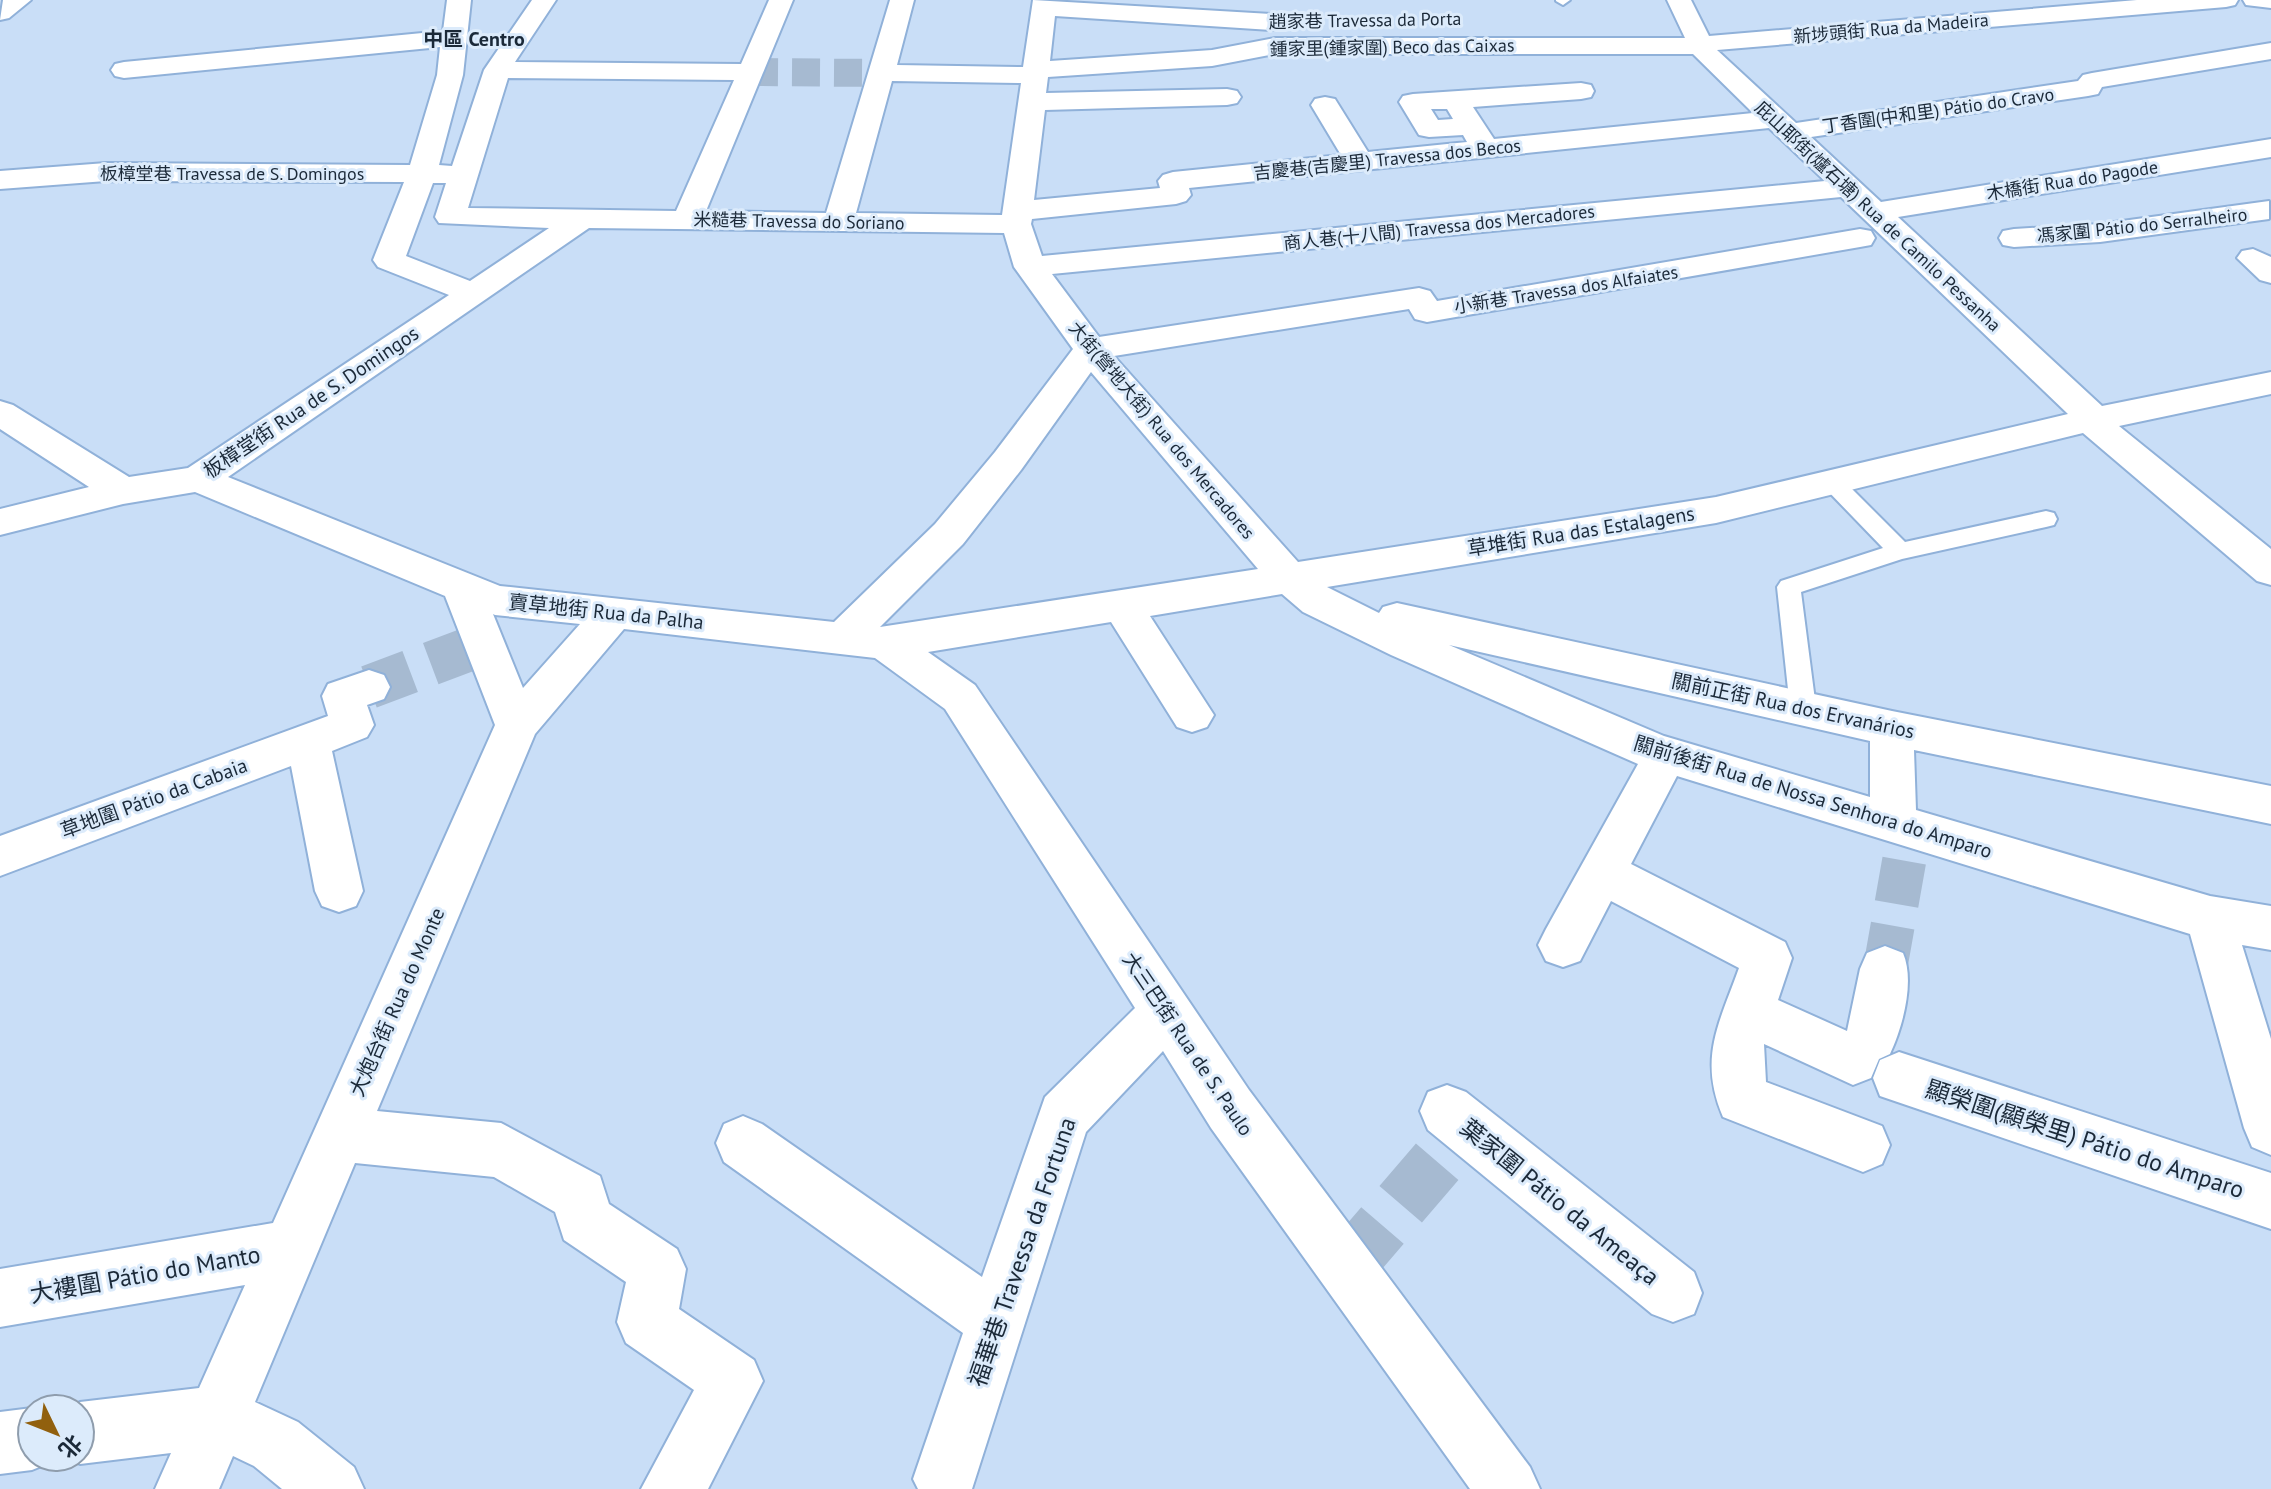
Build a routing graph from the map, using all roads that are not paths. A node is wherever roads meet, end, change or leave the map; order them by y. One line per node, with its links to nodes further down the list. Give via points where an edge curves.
1 (19, 0): 9 (street)
2 (459, 0): 12 (street)
3 (544, 0): 16 (street)
4 (781, 0): 17 (street)
5 (902, 0): 19 (street)
6 (2226, 0): 13 (street, 新埗頭街 Rua da Madeira)
7 (1044, 4): 11 (street, 趙家巷 Travessa da Porta, via 1271,22); 18 (street, 大街(營地大街) Rua dos Mercadores)
8 (1683, 8): 10 (street); 13 (street, 庇山耶街(爐石塘) Rua de Camilo Pessanha)
9 (0, 13)
10 (1656, 17)
11 (1328, 20)
12 (454, 38): 15 (street); 30 (street, via 450,75)
13 (1701, 45): 18 (street, 鍾家里(鍾家圍) Beco das Caixas, via 1275,46 1212,58); 25 (street, 庇山耶街(爐石塘) Rua de Camilo Pessanha)
14 (2271, 51): 25 (street, 丁香圍(中和里) Pátio do Cravo, via 2092,81 2088,88)
15 (124, 70)
16 (497, 70): 17 (street); 31 (street)
17 (750, 72): 37 (street)
18 (1036, 72): 19 (street, 鍾家里(鍾家圍) Beco das Caixas); 23 (street, 大街(營地大街) Rua dos Mercadores)
19 (881, 73): 39 (street)
20 (1581, 91): 22 (street)
21 (1227, 97): 23 (street)
22 (1455, 100): 26 (street); 26 (street, via 1413,102 1429,129)
23 (1031, 102): 35 (street, 大街(營地大街) Rua dos Mercadores)
24 (1325, 105): 28 (street)
25 (1782, 126): 26 (street, 吉慶巷(吉慶里) Travessa dos Becos); 33 (street, 庇山耶街(爐石塘) Rua de Camilo Pessanha)
26 (1479, 137): 28 (street, 吉慶巷(吉慶里) Travessa dos Becos)
27 (2266, 153): 29 (street, 木橋街 Rua do Pagode)
28 (1359, 162): 35 (street, 吉慶巷(吉慶里) Travessa dos Becos, via 1173,181 1176,195)
29 (2126, 172): 38 (street); 40 (street, 木橋街 Rua do Pagode)
30 (422, 174): 31 (street, 板樟堂巷 Travessa de S. Domingos); 32 (street, 板樟堂巷 Travessa de S. Domingos, via 106,172); 43 (street, via 389,260)
31 (464, 174): 36 (street, 米糙巷 Travessa do Soriano, via 450,217)
32 (0, 180)
33 (1847, 188): 40 (street, 庇山耶街(爐石塘) Rua de Camilo Pessanha); 42 (street, 商人巷(十八間) Travessa dos Mercadores)
34 (2269, 210): 38 (street, 馮家圍 Pátio do Serralheiro)
35 (1016, 218): 39 (street, 米糙巷 Travessa do Soriano); 42 (street, 大街(營地大街) Rua dos Mercadores)
36 (582, 219): 37 (street, 米糙巷 Travessa do Soriano); 43 (street, 板樟堂街 Rua de S. Domingos)
37 (687, 220): 39 (street, 米糙巷 Travessa do Soriano)
38 (2193, 220): 41 (street, 馮家圍 Pátio do Serralheiro)
39 (839, 221)
40 (1866, 225): 44 (street, 小新巷 Travessa dos Alfaiates, via 1427,312 1419,298); 48 (street, 庇山耶街(爐石塘) Rua de Camilo Pessanha)
41 (2014, 238)
42 (1030, 267): 44 (street, 大街(營地大街) Rua dos Mercadores)
43 (473, 293): 49 (street, 板樟堂街 Rua de S. Domingos)
44 (1090, 349): 57 (street, 大街(營地大街) Rua dos Mercadores); 60 (street)
45 (2254, 387): 47 (street); 48 (street, 草堆街 Rua das Estalagens)
46 (0, 413): 51 (street)
47 (2271, 418)
48 (2093, 420): 50 (street, 草堆街 Rua das Estalagens); 55 (street, 庇山耶街(爐石塘) Rua de Camilo Pessanha)
49 (198, 479): 51 (street, 板樟堂街 Rua de S. Domingos); 56 (street, 賣草地街 Rua da Palha)
50 (1833, 483): 54 (lane); 57 (street, 草堆街 Rua das Estalagens)
51 (123, 491): 53 (street, 板樟堂街 Rua de S. Domingos)
52 (2046, 519): 54 (lane)
53 (0, 522)
54 (1900, 551): 62 (lane, via 1789,587)
55 (2271, 571)
56 (461, 586): 59 (street, 賣草地街 Rua da Palha, via 495,600); 64 (street)
57 (1302, 588): 58 (street, 草堆街 Rua das Estalagens); 62 (street, 關前正街 Rua dos Ervanários); 67 (street, 關前後街 Rua de Nossa Senhora do Amparo, via 1406,644)
58 (1121, 604): 60 (street, 草堆街 Rua das Estalagens); 63 (street)
59 (614, 613): 60 (street, 賣草地街 Rua da Palha); 64 (street, 大炮台街 Rua do Monte)
60 (865, 640): 77 (street, 大三巴街 Rua de S. Paulo, via 960,697)
61 (369, 687): 66 (street, 草地圍 Pátio da Cabaia, via 343,696 352,725)
62 (1803, 708): 65 (street, 關前正街 Rua dos Ervanários)
63 (1192, 715)
64 (517, 725): 82 (street, 大炮台街 Rua do Monte)
65 (1892, 728): 68 (street, 關前正街 Rua dos Ervanários); 69 (street)
66 (308, 741): 70 (street, 草地圍 Pátio da Cabaia); 72 (street)
67 (1666, 754): 69 (street, 關前後街 Rua de Nossa Senhora do Amparo); 71 (street)
68 (2271, 805)
69 (1893, 822): 73 (street, 關前後街 Rua de Nossa Senhora do Amparo)
70 (0, 856)
71 (1602, 873): 75 (street); 78 (street, via 1767,958)
72 (339, 891)
73 (2210, 918): 74 (street, 關前後街 Rua de Nossa Senhora do Amparo); 81 (street)
74 (2271, 928)
75 (1563, 945)
76 (1885, 969): 79 (street)
77 (1166, 1012): 89 (street, 福華巷 Travessa da Fortuna, via 1064,1116); 96 (street, 大三巴街 Rua de S. Paulo, via 1230,1109)
78 (1749, 1012): 79 (street, 顯榮圍(顯榮里) Pátio do Amparo); 84 (street, via 1736,1050 1742,1099)
79 (1875, 1058): 85 (street, 顯榮圍(顯榮里) Pátio do Amparo)
80 (1447, 1111): 87 (street, 葉家圍 Pátio da Ameaça)
81 (2271, 1128)
82 (339, 1134): 86 (street, 大炮台街 Rua do Monte); 95 (street, via 501,1150 580,1196 584,1220 657,1269 647,1322 733,1381)
83 (743, 1143): 89 (street)
84 (1863, 1145)
85 (2271, 1201)
86 (290, 1249): 88 (street, 大褸圍 Pátio do Manto); 90 (street, 大炮台街 Rua do Monte)
87 (1673, 1293)
88 (0, 1298)
89 (997, 1322): 92 (street, 福華巷 Travessa da Fortuna)
90 (218, 1417): 91 (street); 93 (street, 大炮台街 Rua do Monte); 94 (street, via 276,1444)
91 (96, 1431)
92 (945, 1479)
93 (187, 1489)
94 (332, 1489)
95 (673, 1489)
96 (1508, 1489)

